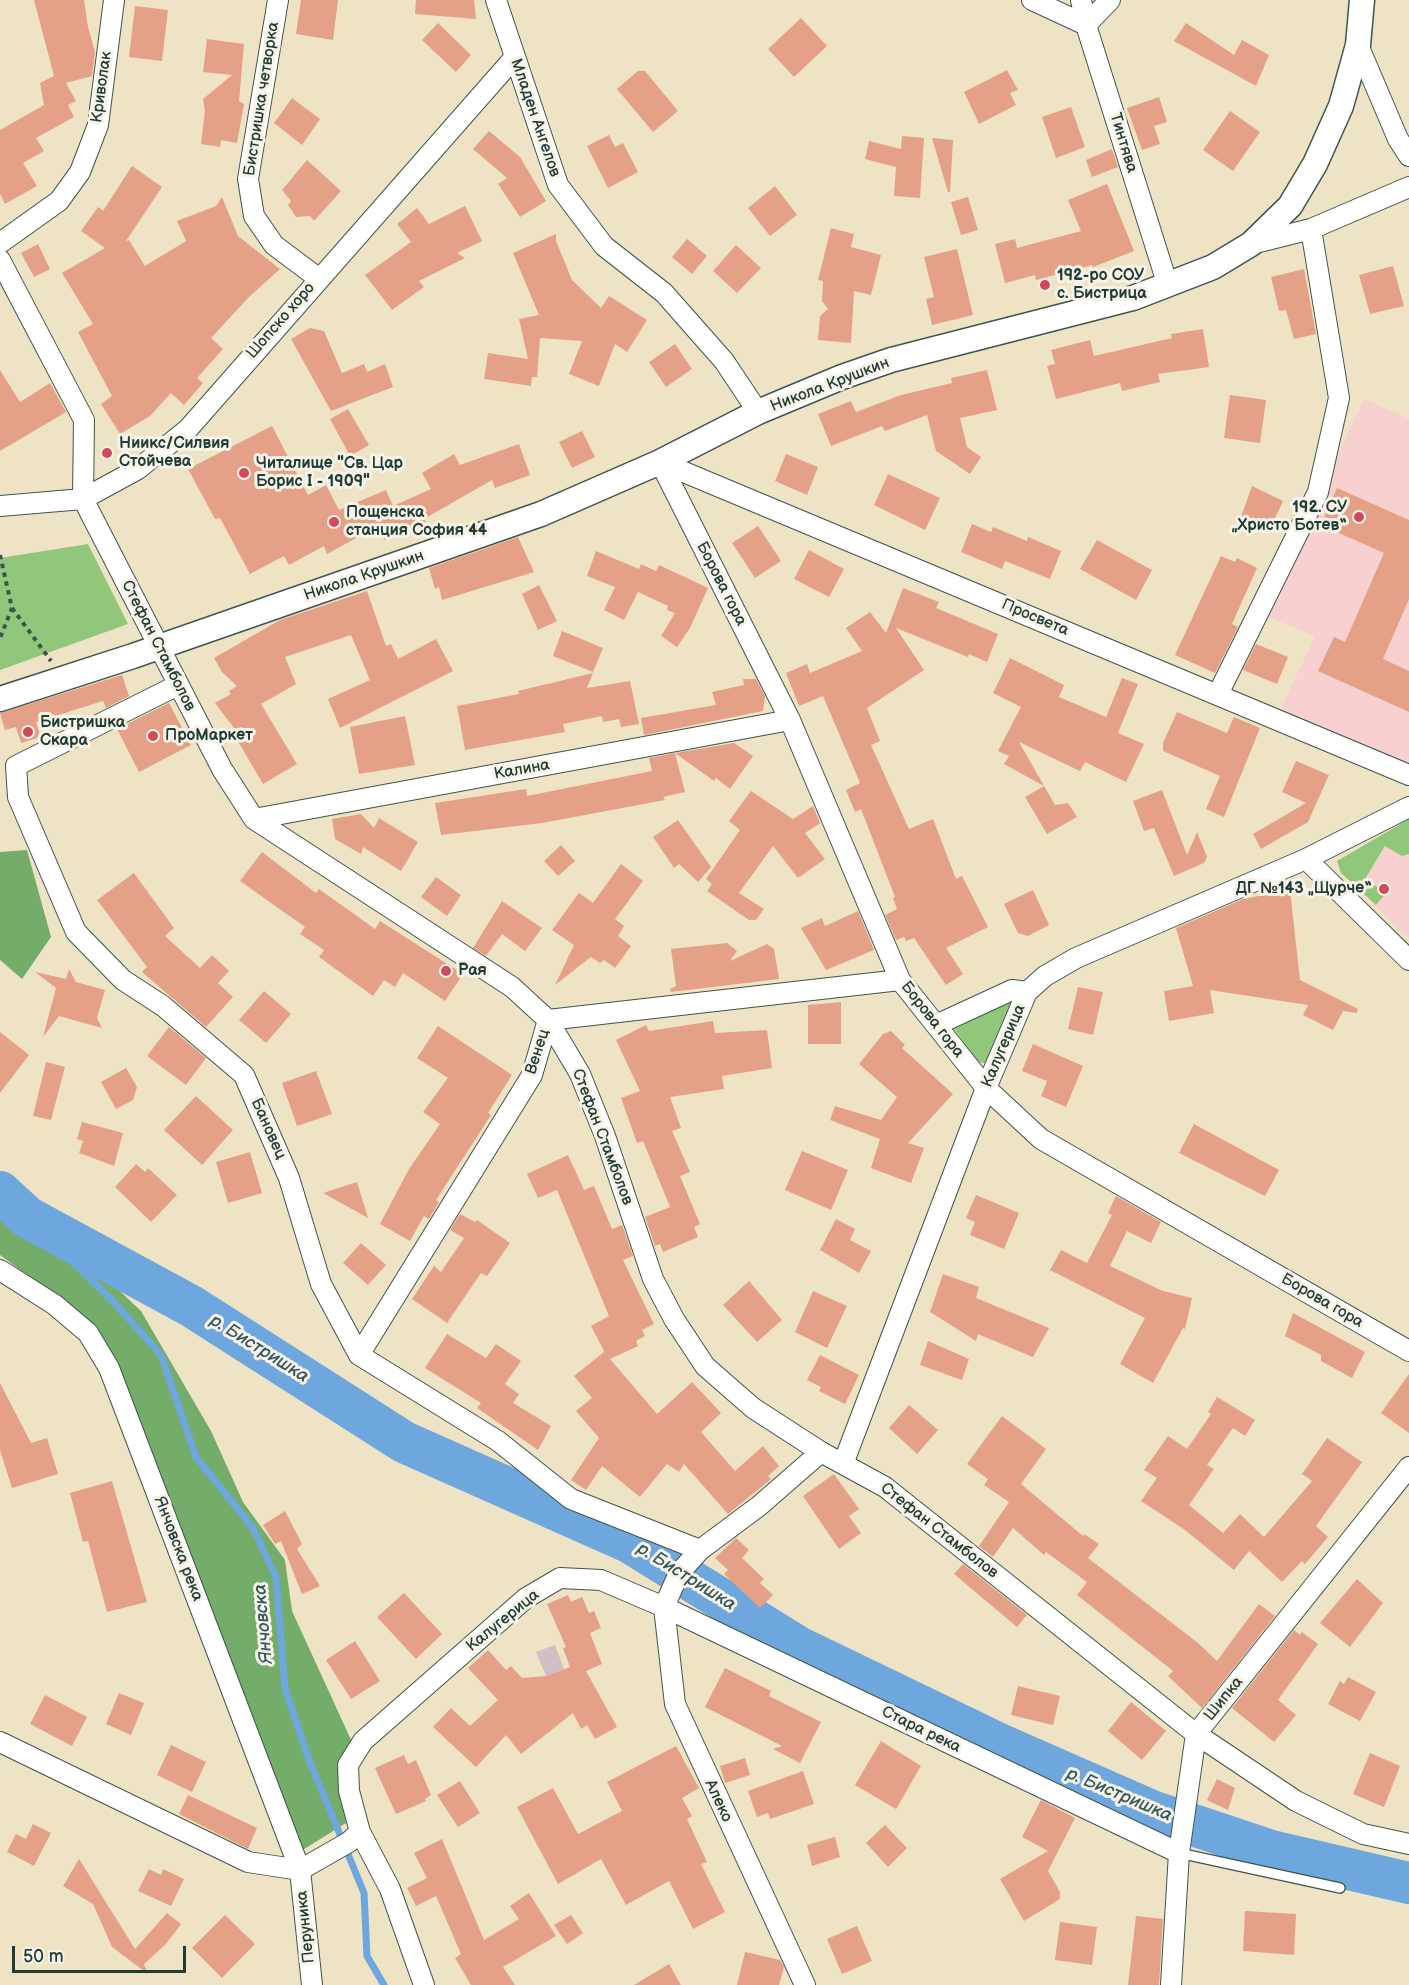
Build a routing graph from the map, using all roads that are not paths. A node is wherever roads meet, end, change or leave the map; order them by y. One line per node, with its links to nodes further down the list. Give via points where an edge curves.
1 (114, 0): 14 (street, Криволак, via 98,125 80,172 59,201)
2 (278, 0): 17 (street, Бистришка четворка, via 248,179 254,216 274,245)
3 (496, 0): 10 (street, Младен Ангелов)
4 (1032, 0): 8 (street)
5 (1081, 0): 8 (street, Тинтява)
6 (1110, 0): 8 (street)
7 (1362, 0): 9 (street, Никола Крушкин)
8 (1086, 25): 18 (street, Тинтява)
9 (1358, 45): 11 (street); 15 (street, Никола Крушкин, via 1341,106 1315,164 1290,206)
10 (514, 58): 17 (street, Шопско хоро); 19 (street, Младен Ангелов, via 558,185 604,246 664,292 724,361)
11 (1409, 156)
12 (1409, 187): 13 (street)
13 (1311, 229): 15 (street); 25 (street, via 1339,398 1318,492)
14 (0, 243)
15 (1251, 244): 18 (street, Никола Крушкин, via 1213,267)
16 (0, 260): 21 (street, Стефан Стамболов, via 84,420)
17 (318, 278): 21 (street, Шопско хоро, via 188,429 138,469)
18 (1168, 286): 19 (street, Никола Крушкин, via 891,360)
19 (758, 412): 20 (street, Никола Крушкин)
20 (660, 462): 23 (street, Никола Крушкин, via 541,514); 25 (street, Просвета); 27 (street, Борова гора)
21 (83, 499): 22 (street, Шопско хоро); 23 (street, Стефан Стамболов)
22 (0, 506)
23 (159, 647): 24 (street, Стефан Стамболов); 26 (street, Никола Крушкин)
24 (178, 685): 30 (street, Стефан Стамболов, via 222,769); 40 (street, Бановец, via 16,766 18,797 76,932 123,980 164,1006 244,1075 289,1178 321,1284)
25 (1218, 694): 28 (street, Просвета)
26 (0, 699)
27 (790, 720): 30 (street, Калина); 33 (street, Борова гора)
28 (1409, 775)
29 (1409, 807): 31 (street, Калугерица)
30 (255, 819): 35 (street, Стефан Стамболов, via 512,987)
31 (1306, 859): 32 (street); 34 (street, Калугерица, via 1076,958)
32 (1409, 960)
33 (900, 980): 35 (street, Венец); 36 (street, Борова гора)
34 (1027, 992): 36 (street, via 1012,990); 37 (street, Калугерица)
35 (548, 1020): 40 (street, Венец, via 532,1075); 41 (street, Стефан Стамболов, via 580,1074 653,1279 674,1319 705,1366 753,1408)
36 (936, 1025): 37 (street, Борова гора)
37 (987, 1088): 39 (street, Борова гора, via 1041,1139); 42 (street, Калугерица)
38 (0, 1270): 51 (street, Янчовска река, via 55,1305 88,1333 109,1368)
39 (1409, 1351)
40 (359, 1355): 44 (street, via 498,1441 571,1499)
41 (821, 1452): 42 (street, Стефан Стамболов); 44 (street, via 759,1506)
42 (843, 1464): 46 (street, Стефан Стамболов, via 885,1487 928,1519)
43 (1409, 1467): 46 (street, Шипка)
44 (699, 1550): 45 (street, via 679,1574)
45 (663, 1607): 48 (street, Калугерица, via 601,1580 560,1578 526,1598 363,1741 348,1765); 50 (street, Стара река); 53 (street, Алеко, via 675,1704)
46 (1196, 1734): 49 (street, Стефан Стамболов, via 1296,1801 1363,1834); 50 (street, Шипка)
47 (0, 1742): 51 (street, via 248,1862)
48 (354, 1837): 51 (street); 55 (street, via 390,1889)
49 (1409, 1844)
50 (1180, 1847): 52 (lane); 56 (street, Шипка)
51 (306, 1865): 54 (street, Перуника)
52 (1340, 1888)
53 (801, 1982)
54 (312, 1985)
55 (424, 1985)
56 (1171, 1985)

